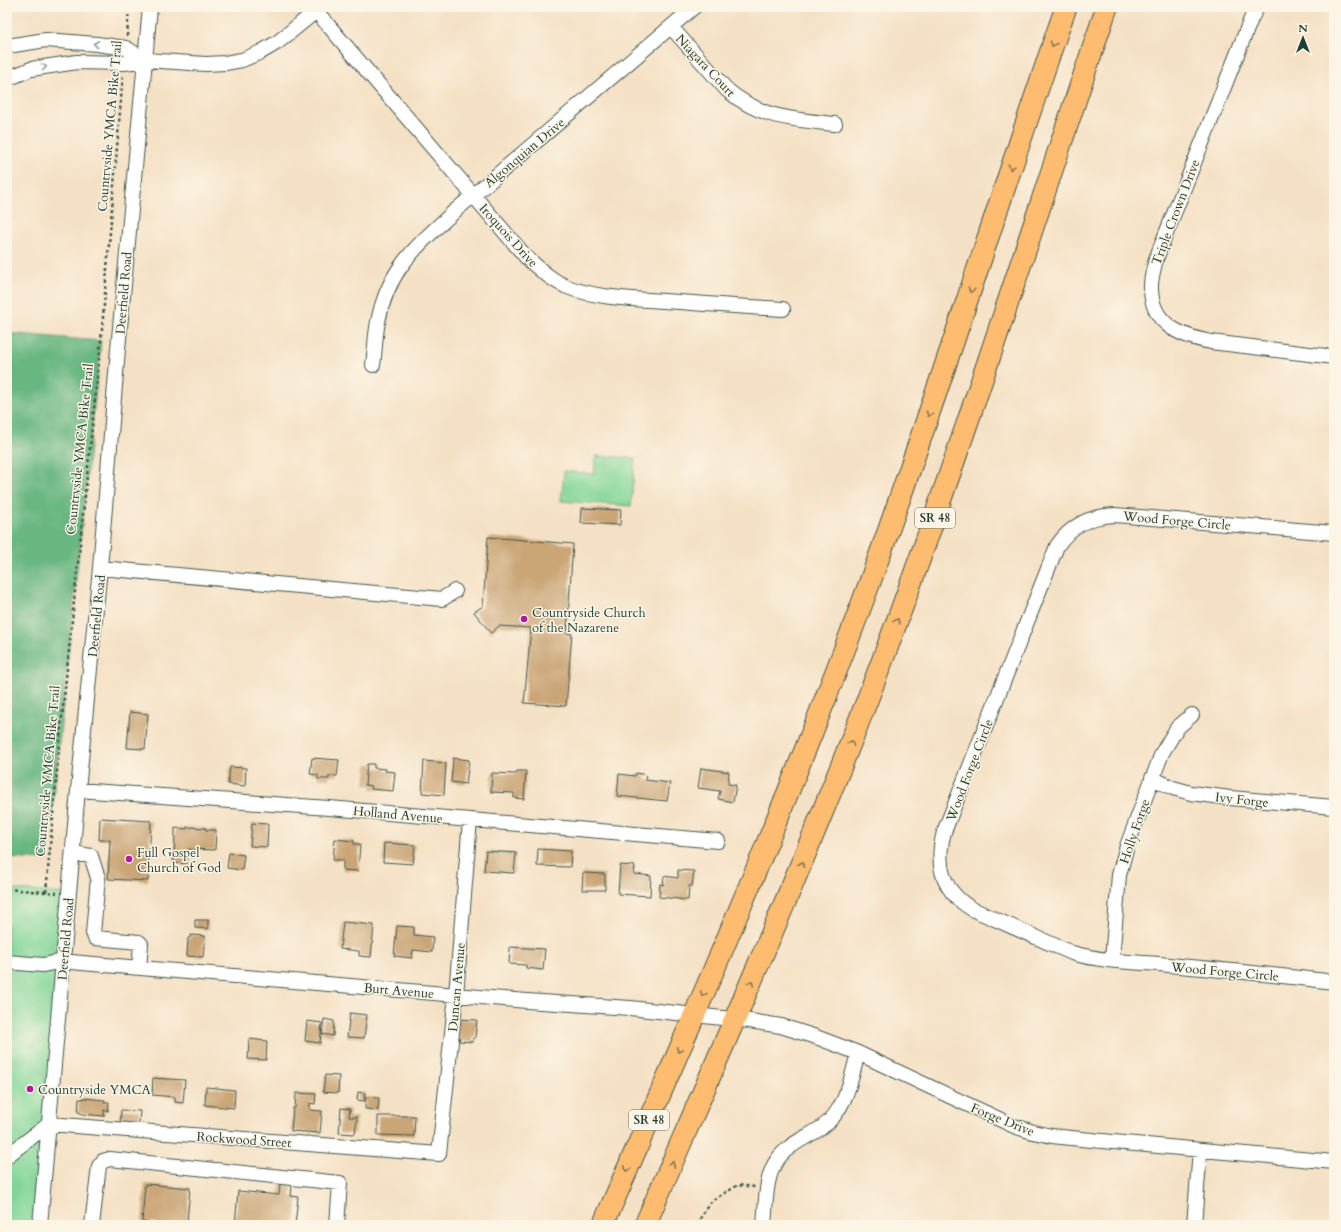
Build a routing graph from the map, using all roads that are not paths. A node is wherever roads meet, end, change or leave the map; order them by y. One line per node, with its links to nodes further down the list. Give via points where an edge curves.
1 (150, 7): 9 (street, Deerfield Road)
2 (694, 7): 7 (street, Algonquian Drive)
3 (1066, 7): 32 (highway, SR 48, one-way to 32, via 942,377 867,590 782,808)
4 (1107, 7): 33 (highway, SR 48, one-way to 4, via 804,858 882,662 975,403)
5 (1257, 7): 14 (street, Triple Crown Drive, via 1156,259 1151,278 1152,298 1159,316 1166,324 1192,338)
6 (319, 9): 9 (street, via 278,42 242,60 206,64); 12 (street, Iroquois Drive)
7 (671, 27): 11 (street, Niagara Court, via 727,90 749,105 784,118); 12 (street, Algonquian Drive)
8 (7, 46): 9 (street, one-way to 8, via 126,48 46,40)
9 (145, 60): 10 (street, one-way to 9, via 31,69 78,62 124,63); 17 (street, Deerfield Road)
10 (7, 79)
11 (835, 124)
12 (473, 195): 13 (street, Iroquois Drive, via 526,257 566,286 584,292 633,299); 15 (street, Algonquian Drive, via 426,237 400,267 390,284 382,302)
13 (783, 309)
14 (1334, 357)
15 (373, 365)
16 (1334, 533): 26 (street, Wood Forge Circle, via 1106,515 1078,525 1057,546 944,832 940,862 950,890 972,909 1072,953)
17 (100, 568): 18 (street, via 442,599); 21 (street, Deerfield Road)
18 (455, 591)
19 (1192, 715): 20 (street, Holly Forge, via 1176,728)
20 (1152, 778): 22 (street, Ivy Forge, via 1192,793); 26 (street, Holly Forge, via 1119,875)
21 (78, 790): 23 (street, Holland Avenue); 25 (street, Deerfield Road)
22 (1334, 807)
23 (470, 820): 24 (street, Holland Avenue); 31 (street, Duncan Avenue)
24 (718, 841)
25 (73, 854): 28 (street, Deerfield Road); 29 (street, via 91,856 98,878 93,933 96,938 139,942)
26 (1112, 960): 30 (street, Wood Forge Circle)
27 (7, 962): 28 (street, Burt Avenue)
28 (63, 962): 29 (street, Burt Avenue); 35 (street, Deerfield Road)
29 (140, 968): 31 (street, Burt Avenue)
30 (1334, 982)
31 (456, 995): 32 (street, Burt Avenue); 37 (street, Duncan Avenue)
32 (695, 1014): 33 (street, Burt Avenue); 43 (highway, SR 48, one-way to 43)
33 (735, 1019): 34 (street, Forge Drive, via 781,1026); 44 (highway, SR 48, one-way to 33)
34 (858, 1053): 36 (street, Forge Drive, via 1014,1126 1033,1132); 45 (street, via 850,1086 830,1120 788,1148 775,1163 771,1172)
35 (49, 1124): 37 (street, Rockwood Street); 38 (street); 40 (street, Deerfield Road)
36 (1200, 1150): 39 (street, Forge Drive); 46 (street)
37 (439, 1154)
38 (7, 1156)
39 (1334, 1162)
40 (40, 1225)
41 (92, 1225): 42 (street, via 98,1166 103,1161 110,1160 340,1183)
42 (336, 1225)
43 (603, 1225)
44 (645, 1225)
45 (764, 1225)
46 (1194, 1225)

